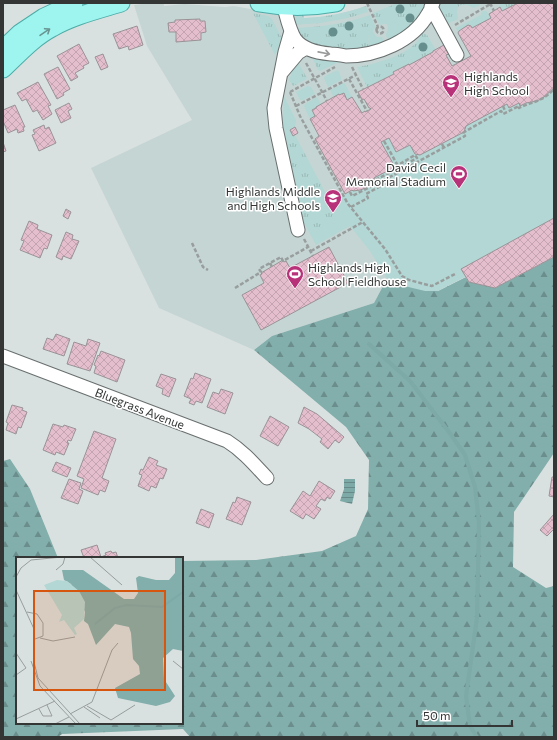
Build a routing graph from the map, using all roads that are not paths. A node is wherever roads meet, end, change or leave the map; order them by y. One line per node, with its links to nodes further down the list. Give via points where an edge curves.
1 (74, 3): 8 (main road, via 44,17 20,33)
2 (121, 3): 11 (main road, one-way to 2, via 51,28 67,20)
3 (259, 3): 6 (main road)
4 (336, 3): 6 (main road)
5 (432, 5): 9 (street, one-way to 5, via 346,56 379,50 410,35 429,14); 10 (street)
6 (284, 7): 7 (street)
7 (291, 31): 9 (street); 12 (street)
8 (3, 49)
9 (303, 50): 12 (street)
10 (457, 55)
11 (3, 69)
12 (280, 73): 13 (street, via 274,108 276,128)
13 (298, 230)
14 (3, 356): 15 (street, Bluegrass Avenue, via 227,441 248,457)
15 (267, 478)

